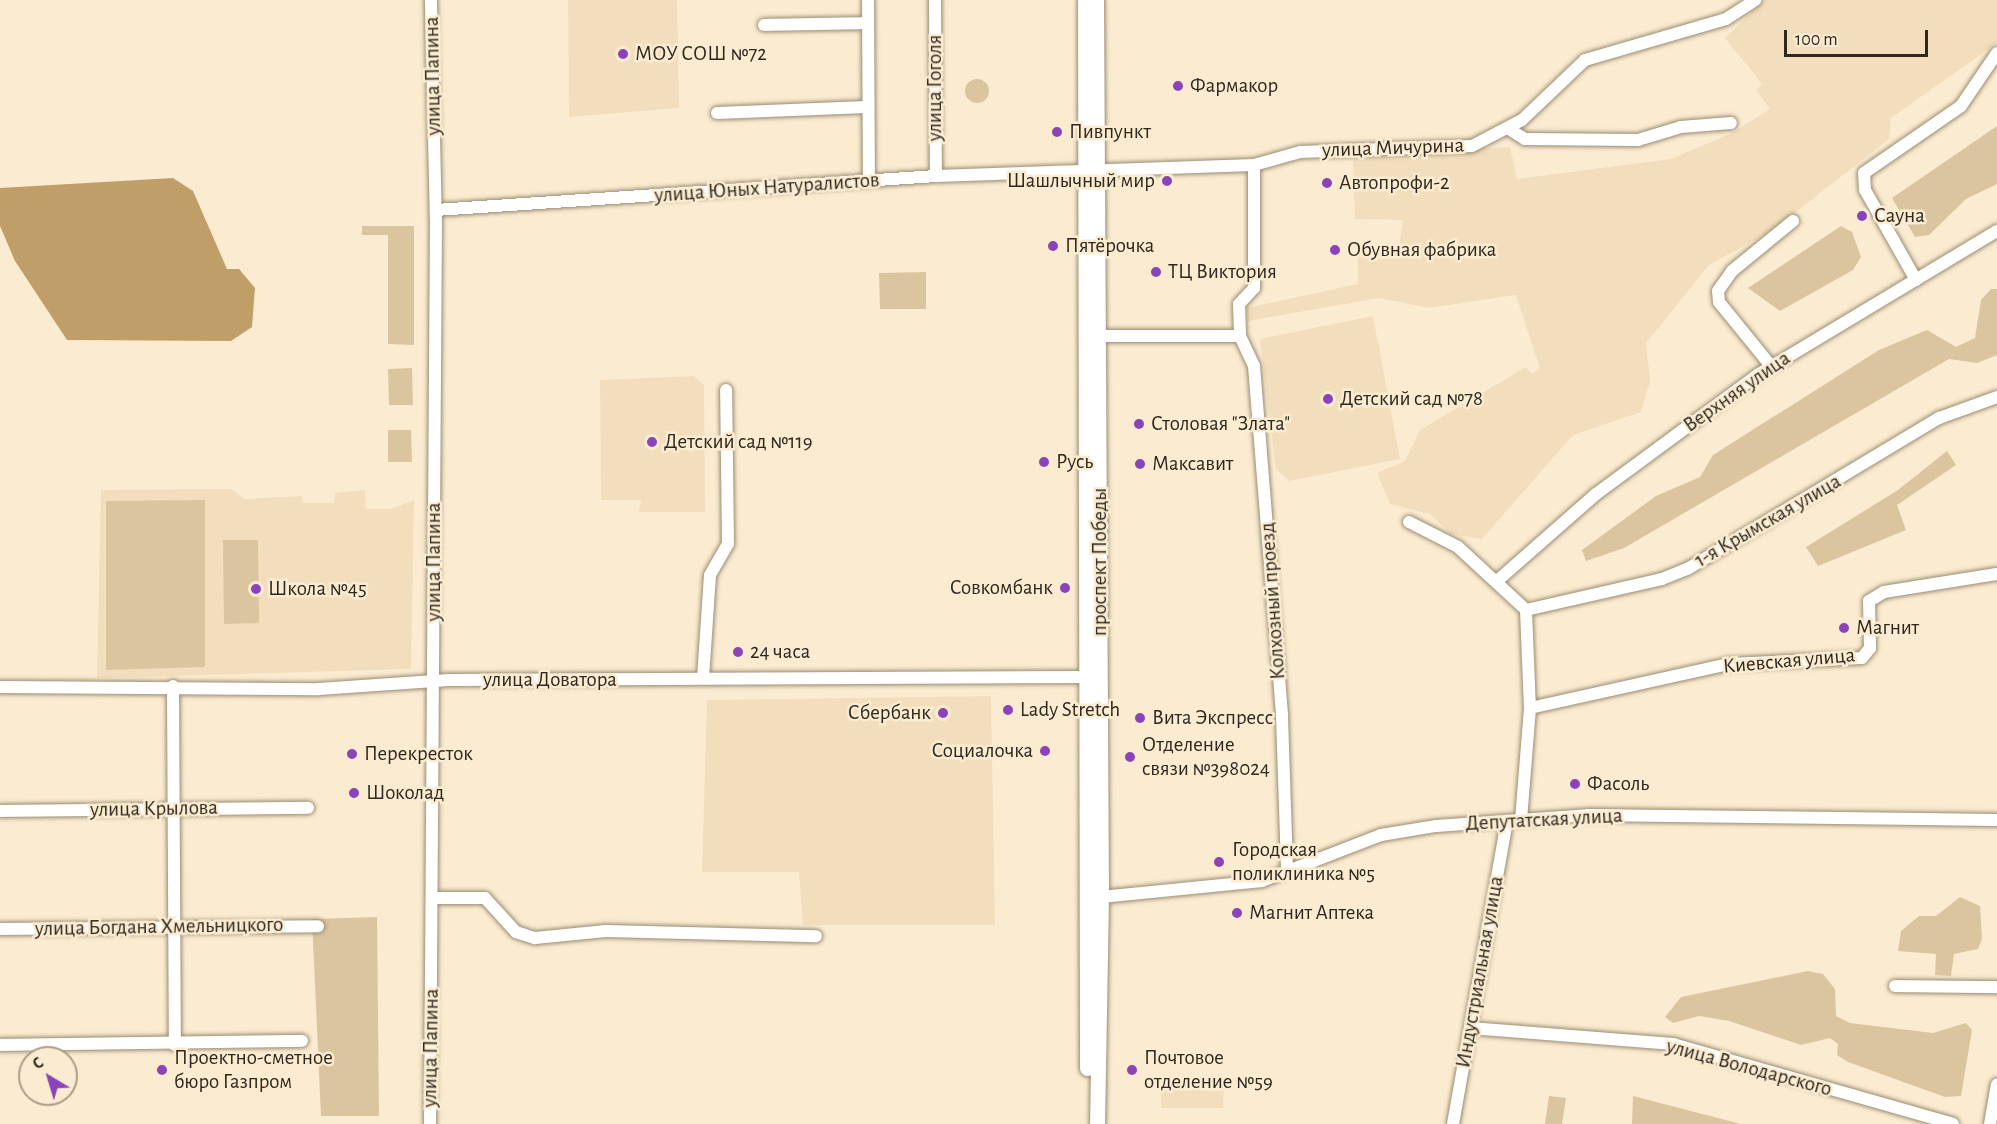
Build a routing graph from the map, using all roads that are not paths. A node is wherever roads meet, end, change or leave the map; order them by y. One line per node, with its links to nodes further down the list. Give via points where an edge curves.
1 (431, 0): 18 (street, улица Папина)
2 (868, 0): 7 (street)
3 (935, 0): 16 (street, улица Гоголя)
4 (1085, 0): 15 (main road, проспект Победы)
5 (1096, 0): 15 (main road, проспект Победы)
6 (1755, 0): 13 (street, улица Мичурина, via 1726,19 1585,60)
7 (868, 23): 8 (street); 10 (street)
8 (764, 25)
9 (1997, 53): 21 (street, via 1961,106 1864,173 1865,190)
10 (866, 107): 11 (street); 17 (street)
11 (717, 113)
12 (1731, 123): 13 (street, via 1681,127 1638,140 1525,140)
13 (1509, 129): 14 (street, улица Мичурина, via 1472,146 1300,152)
14 (1254, 165): 15 (street, улица Мичурина); 23 (street, Колхозный проезд, via 1254,288 1239,304)
15 (1092, 170): 16 (street, улица Юных Натуралистов); 22 (main road, проспект Победы); 31 (main road, проспект Победы)
16 (936, 177): 17 (street, улица Юных Натуралистов)
17 (869, 181): 18 (street, улица Юных Натуралистов)
18 (436, 210): 33 (street, улица Папина)
19 (1793, 221): 24 (street, via 1732,271 1718,291 1719,302)
20 (1997, 231): 21 (street, Верхняя улица)
21 (1917, 280): 24 (street, Верхняя улица)
22 (1100, 336): 23 (street); 31 (main road, проспект Победы)
23 (1240, 336): 43 (street, Колхозный проезд, via 1254,366 1282,717)
24 (1772, 366): 29 (street, Верхняя улица, via 1596,494)
25 (726, 390): 32 (street, via 728,544 710,575)
26 (1997, 397): 30 (street, 1-я Крымская улица, via 1939,418 1689,568 1662,579)
27 (1409, 522): 29 (street, via 1458,547)
28 (1997, 574): 36 (street, Киевская улица, via 1884,592 1869,601 1870,648 1862,658 1729,664)
29 (1497, 581): 30 (street)
30 (1526, 610): 36 (street)
31 (1093, 677): 32 (street, улица Доватора); 44 (main road, проспект Победы); 58 (main road, проспект Победы)
32 (703, 678): 33 (street, улица Доватора)
33 (434, 681): 34 (street, улица Доватора, via 382,688); 45 (street, улица Папина)
34 (173, 686): 35 (street, улица Доватора); 37 (street)
35 (0, 687)
36 (1530, 708): 40 (street)
37 (174, 808): 38 (street, улица Крылова); 39 (street, улица Крылова); 46 (street)
38 (308, 808)
39 (0, 811)
40 (1521, 820): 41 (street, Депутатская улица, via 1588,815); 42 (street, Депутатская улица)
41 (1997, 820)
42 (1507, 821): 43 (street, Депутатская улица, via 1381,835); 52 (street, Индустриальная улица)
43 (1287, 870): 44 (street, Депутатская улица, via 1262,882)
44 (1101, 897): 59 (main road, проспект Победы)
45 (432, 898): 49 (street, via 485,898 516,932 535,938 606,932); 57 (street, улица Папина)
46 (175, 926): 47 (street, улица Богдана Хмельницкого); 48 (street, улица Богдана Хмельницкого); 55 (street)
47 (318, 926)
48 (0, 929)
49 (816, 936)
50 (1895, 986): 51 (street)
51 (1997, 987)
52 (1470, 1028): 60 (street, Индустриальная улица); 61 (street, улица Володарского, via 1673,1044)
53 (302, 1041): 55 (street)
54 (0, 1045): 55 (street)
55 (175, 1045)
56 (1997, 1085): 62 (street)
57 (430, 1124)
58 (1086, 1124)
59 (1097, 1124)
60 (1453, 1124)
61 (1953, 1124)
62 (1990, 1124)

